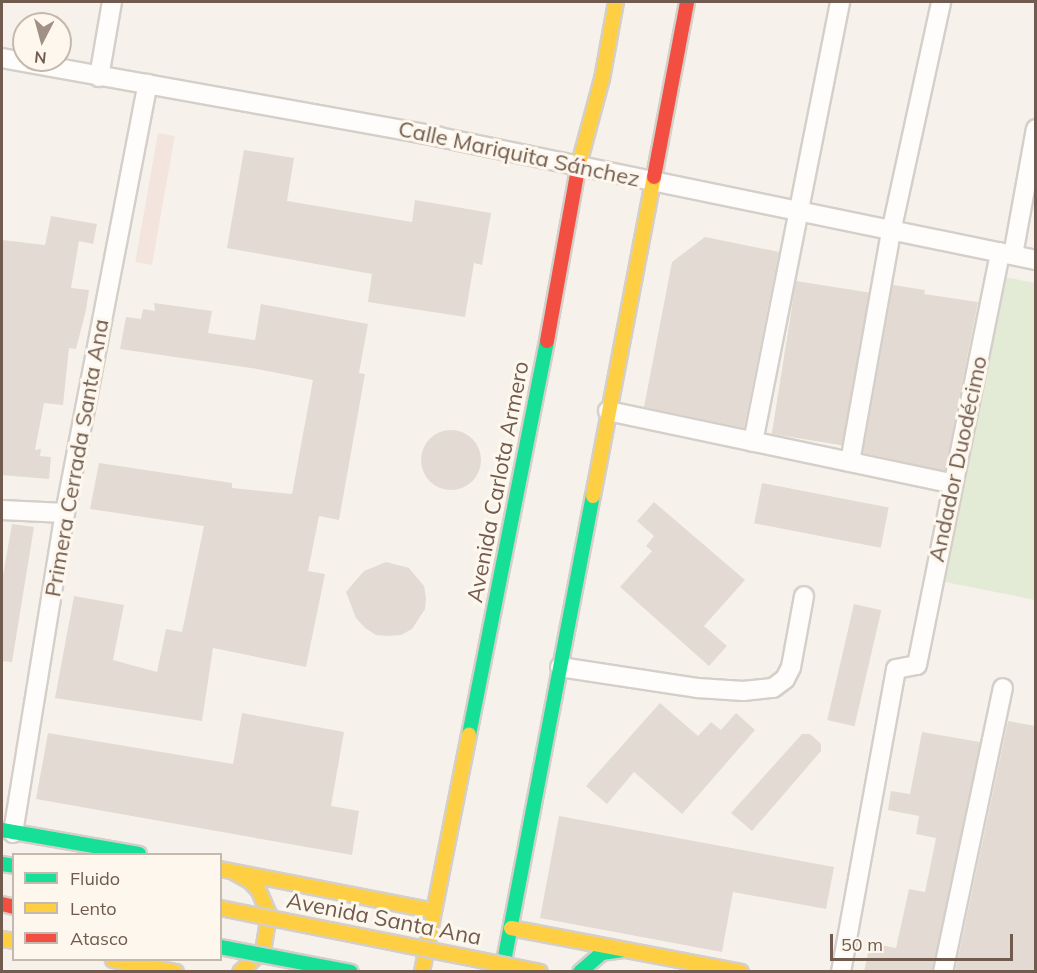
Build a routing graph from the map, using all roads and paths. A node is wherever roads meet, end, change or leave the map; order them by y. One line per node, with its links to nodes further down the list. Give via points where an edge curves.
1 (112, 2): 7 (street)
2 (616, 2): 10 (main road, Avenida Carlota Armero, via 602,79)
3 (687, 2): 11 (main road)
4 (840, 2): 12 (street)
5 (941, 2): 13 (street)
6 (2, 58): 7 (street, Calle Mariquita Sánchez)
7 (99, 77): 8 (street, Calle Mariquita Sánchez)
8 (148, 84): 10 (street, Calle Mariquita Sánchez); 21 (street, Primera Cerrada Santa Ana)
9 (1035, 129): 14 (street, Andador Duodécimo)
10 (578, 166): 11 (street, Calle Mariquita Sánchez); 29 (main road, Avenida Carlota Armero)
11 (653, 182): 12 (street, Calle Mariquita Sánchez); 16 (main road)
12 (800, 212): 13 (street, Calle Mariquita Sánchez); 17 (street)
13 (891, 232): 14 (street, Calle Mariquita Sánchez); 18 (street)
14 (1006, 254): 15 (street, Calle Mariquita Sánchez); 19 (street, Andador Duodécimo)
15 (1035, 260)
16 (608, 411): 17 (street); 23 (main road)
17 (753, 442): 18 (street)
18 (850, 462): 19 (street)
19 (953, 484): 42 (street, Andador Duodécimo, via 917,665 896,669)
20 (2, 510): 21 (street)
21 (65, 513): 25 (street, Primera Cerrada Santa Ana)
22 (804, 596): 23 (street, via 791,667 785,679 773,688 698,688)
23 (560, 668): 30 (main road)
24 (1003, 688): 43 (street)
25 (7, 831): 26 (main road)
26 (128, 853)
27 (225, 870): 29 (main road, Avenida Santa Ana); 35 (main road, via 250,882 265,901 269,914 263,950)
28 (222, 908): 39 (main road, Avenida Santa Ana, bridge)
29 (434, 910): 37 (main road, Avenida Carlota Armero)
30 (511, 928): 32 (main road, Avenida Santa Ana); 38 (main road)
31 (222, 946): 36 (main road, bridge)
32 (642, 951): 40 (main road, via 615,950 602,954); 41 (main road, Avenida Santa Ana)
33 (118, 961): 34 (main road)
34 (177, 972)
35 (240, 972)
36 (351, 972)
37 (422, 972)
38 (502, 972)
39 (540, 972)
40 (580, 972)
41 (741, 972)
42 (841, 972)
43 (943, 972)

